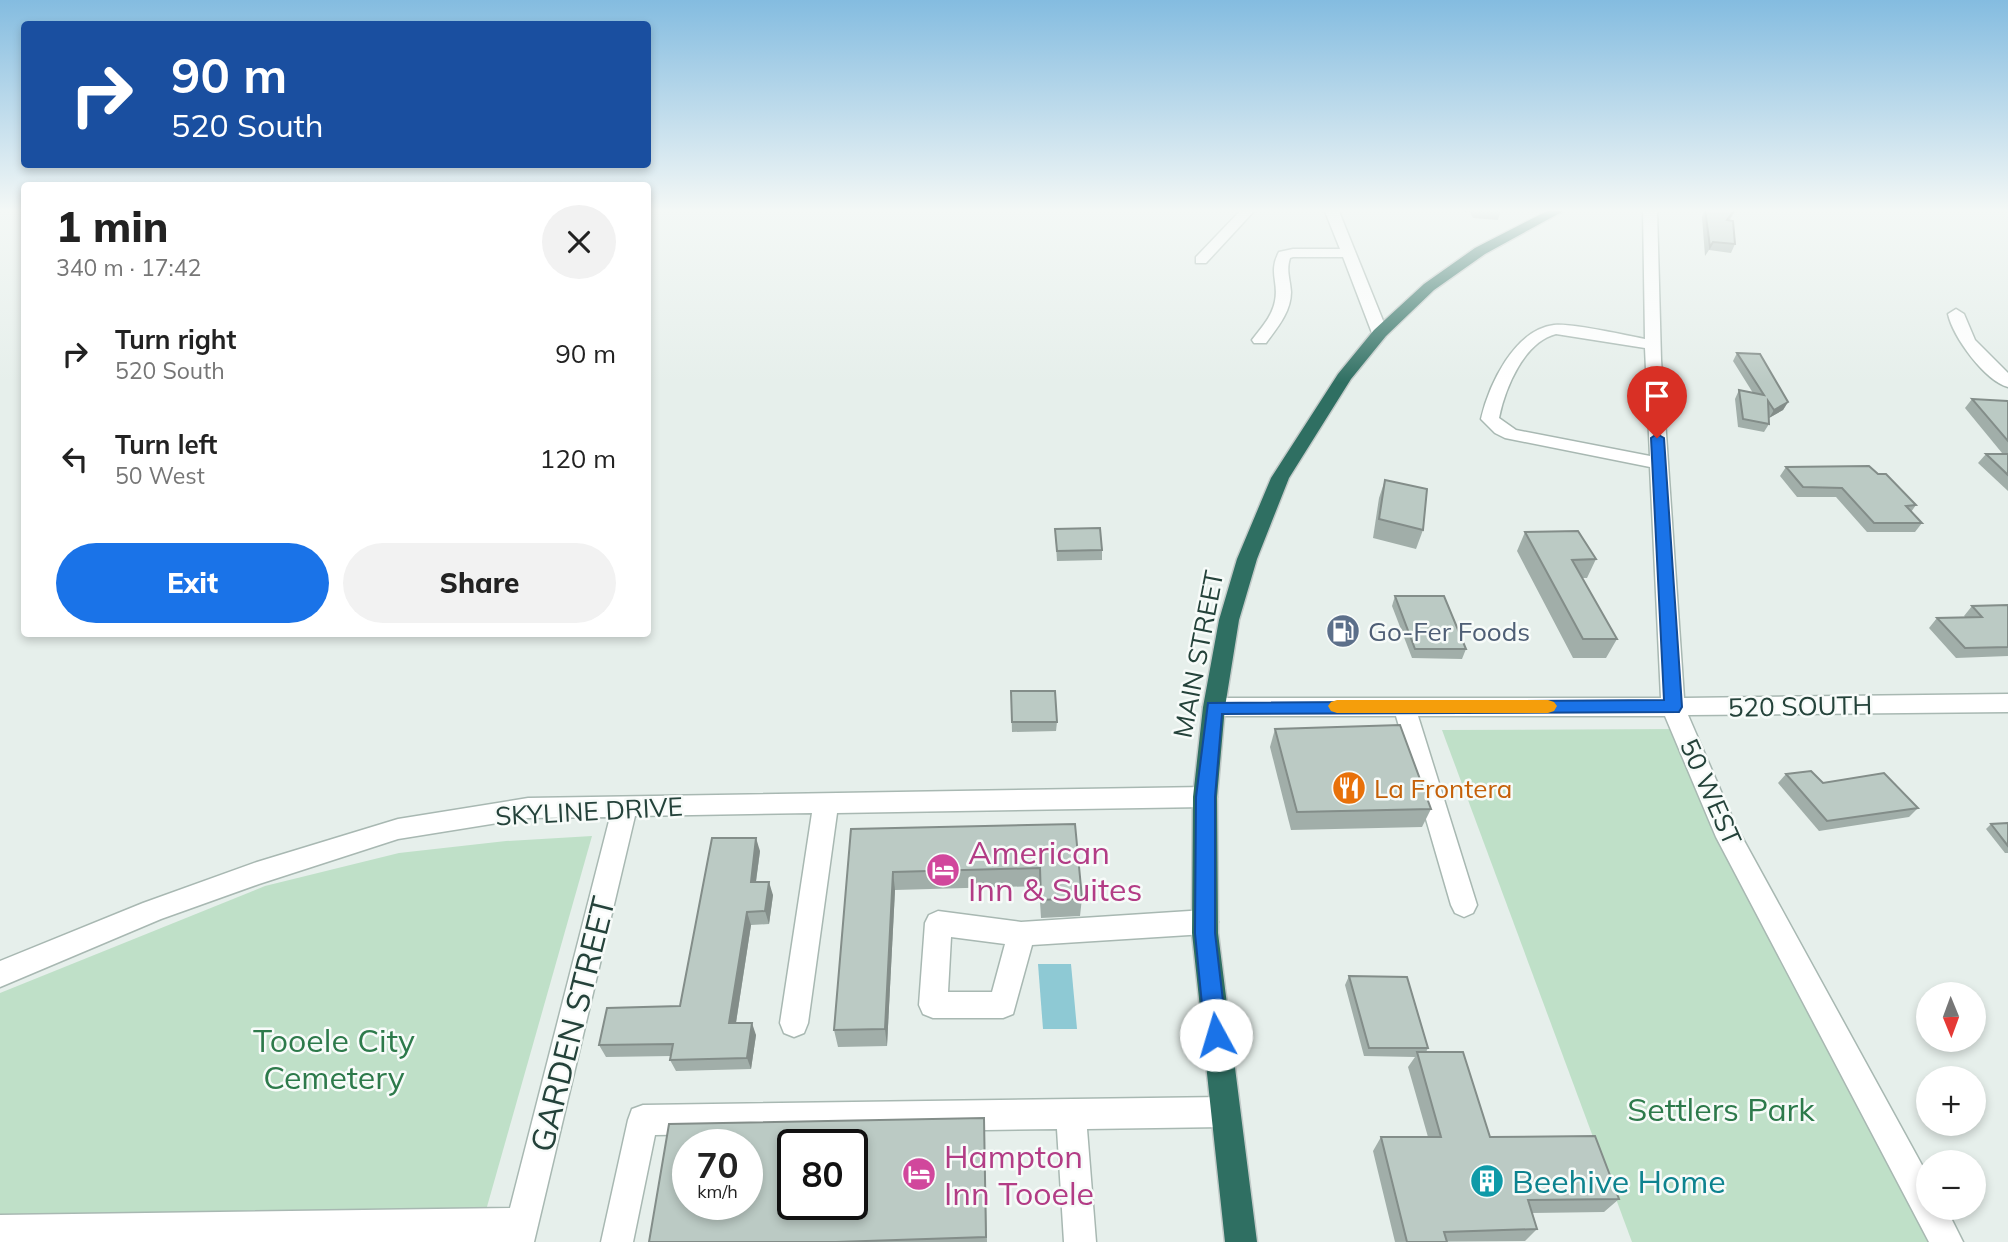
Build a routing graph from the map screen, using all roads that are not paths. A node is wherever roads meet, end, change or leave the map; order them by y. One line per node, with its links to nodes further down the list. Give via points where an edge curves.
1 (1280, 267): 7 (street, via 1283,301 1276,321)
2 (1354, 267): 6 (street)
3 (1457, 267): 6 (highway, MAIN STREET)
4 (1651, 267): 8 (street, 50 WEST)
5 (1956, 313): 9 (street, via 1958,329)
6 (1380, 333): 13 (highway, MAIN STREET, via 1344,377 1280,478 1243,571)
7 (1260, 340)
8 (1653, 345): 10 (street, 50 WEST); 10 (street, via 1542,331 1512,365 1490,414 1495,425 1511,434)
9 (2008, 382)
10 (1659, 464): 14 (street, 50 WEST)
11 (2008, 703): 14 (street, 520 SOUTH)
12 (1404, 706): 13 (street, 520 SOUTH); 14 (street, 520 SOUTH); 18 (street)
13 (1214, 707): 15 (highway, MAIN STREET)
14 (1673, 707): 31 (street, 50 WEST, via 1725,830)
15 (1206, 797): 16 (street, SKYLINE DRIVE); 19 (highway, MAIN STREET)
16 (826, 805): 17 (street, SKYLINE DRIVE); 22 (street)
17 (625, 806): 21 (street, SKYLINE DRIVE, via 528,808 398,829 163,907); 27 (street, GARDEN STREET)
18 (1464, 905)
19 (1205, 922): 20 (street); 23 (highway, MAIN STREET)
20 (1021, 934)
21 (0, 974)
22 (793, 1023)
23 (1224, 1112): 24 (street); 30 (highway, MAIN STREET)
24 (1071, 1115): 28 (street, via 643,1120); 29 (street)
25 (0, 1231): 26 (street)
26 (464, 1233): 27 (street)
27 (520, 1233)
28 (617, 1242)
29 (1080, 1242)
30 (1241, 1242)
31 (1947, 1242)

